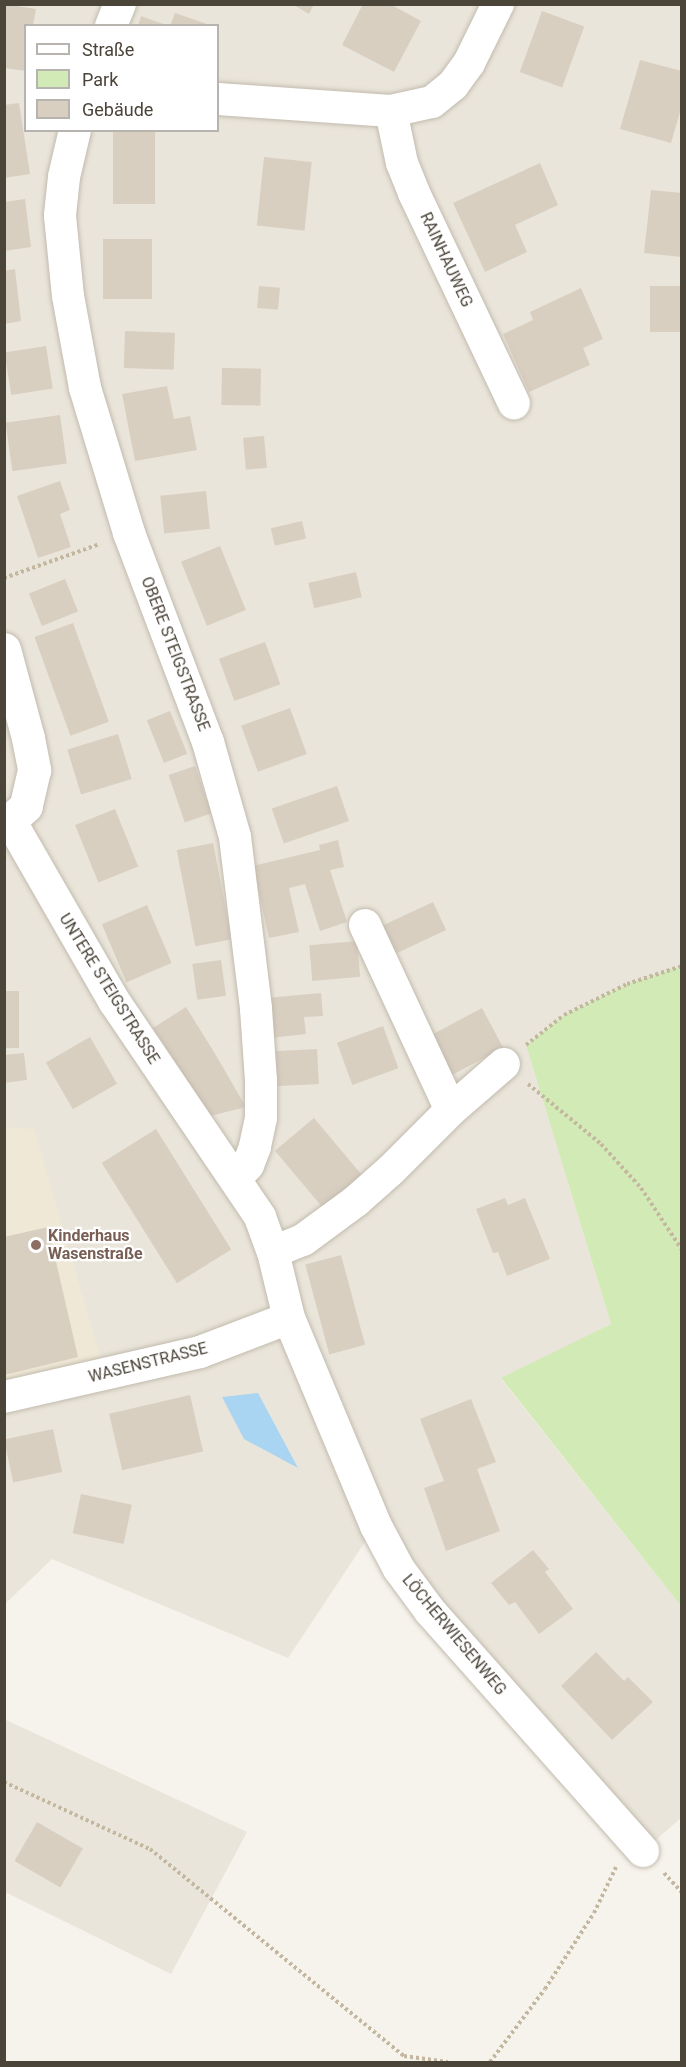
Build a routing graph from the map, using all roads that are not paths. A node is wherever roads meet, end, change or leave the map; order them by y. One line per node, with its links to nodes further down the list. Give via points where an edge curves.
1 (120, 4): 3 (street)
2 (498, 4): 5 (street, via 469,63 453,85 432,102)
3 (112, 24)
4 (219, 99): 5 (street)
5 (391, 111): 7 (street, RAINHAUWEG, via 402,163 414,193)
6 (75, 132): 13 (street, OBERE STEIGSTRASSE, via 60,216 68,296 90,409 129,533 208,742 235,837 261,1080 261,1118 255,1147 248,1165)
7 (514, 404)
8 (4, 649): 9 (street, UNTERE STEIGSTRASSE, via 34,770 26,806)
9 (8, 824): 13 (street, UNTERE STEIGSTRASSE, via 114,1001)
10 (365, 925): 12 (street)
11 (504, 1065): 12 (street)
12 (451, 1110): 14 (street, via 356,1201 303,1240)
13 (236, 1178): 14 (street, UNTERE STEIGSTRASSE, via 260,1217)
14 (273, 1252): 15 (street, UNTERE STEIGSTRASSE)
15 (289, 1318): 16 (street, WASENSTRASSE, via 200,1352); 17 (street, LÖCHERWIESENWEG, via 376,1526 399,1569 430,1611)
16 (4, 1397)
17 (637, 1844)

